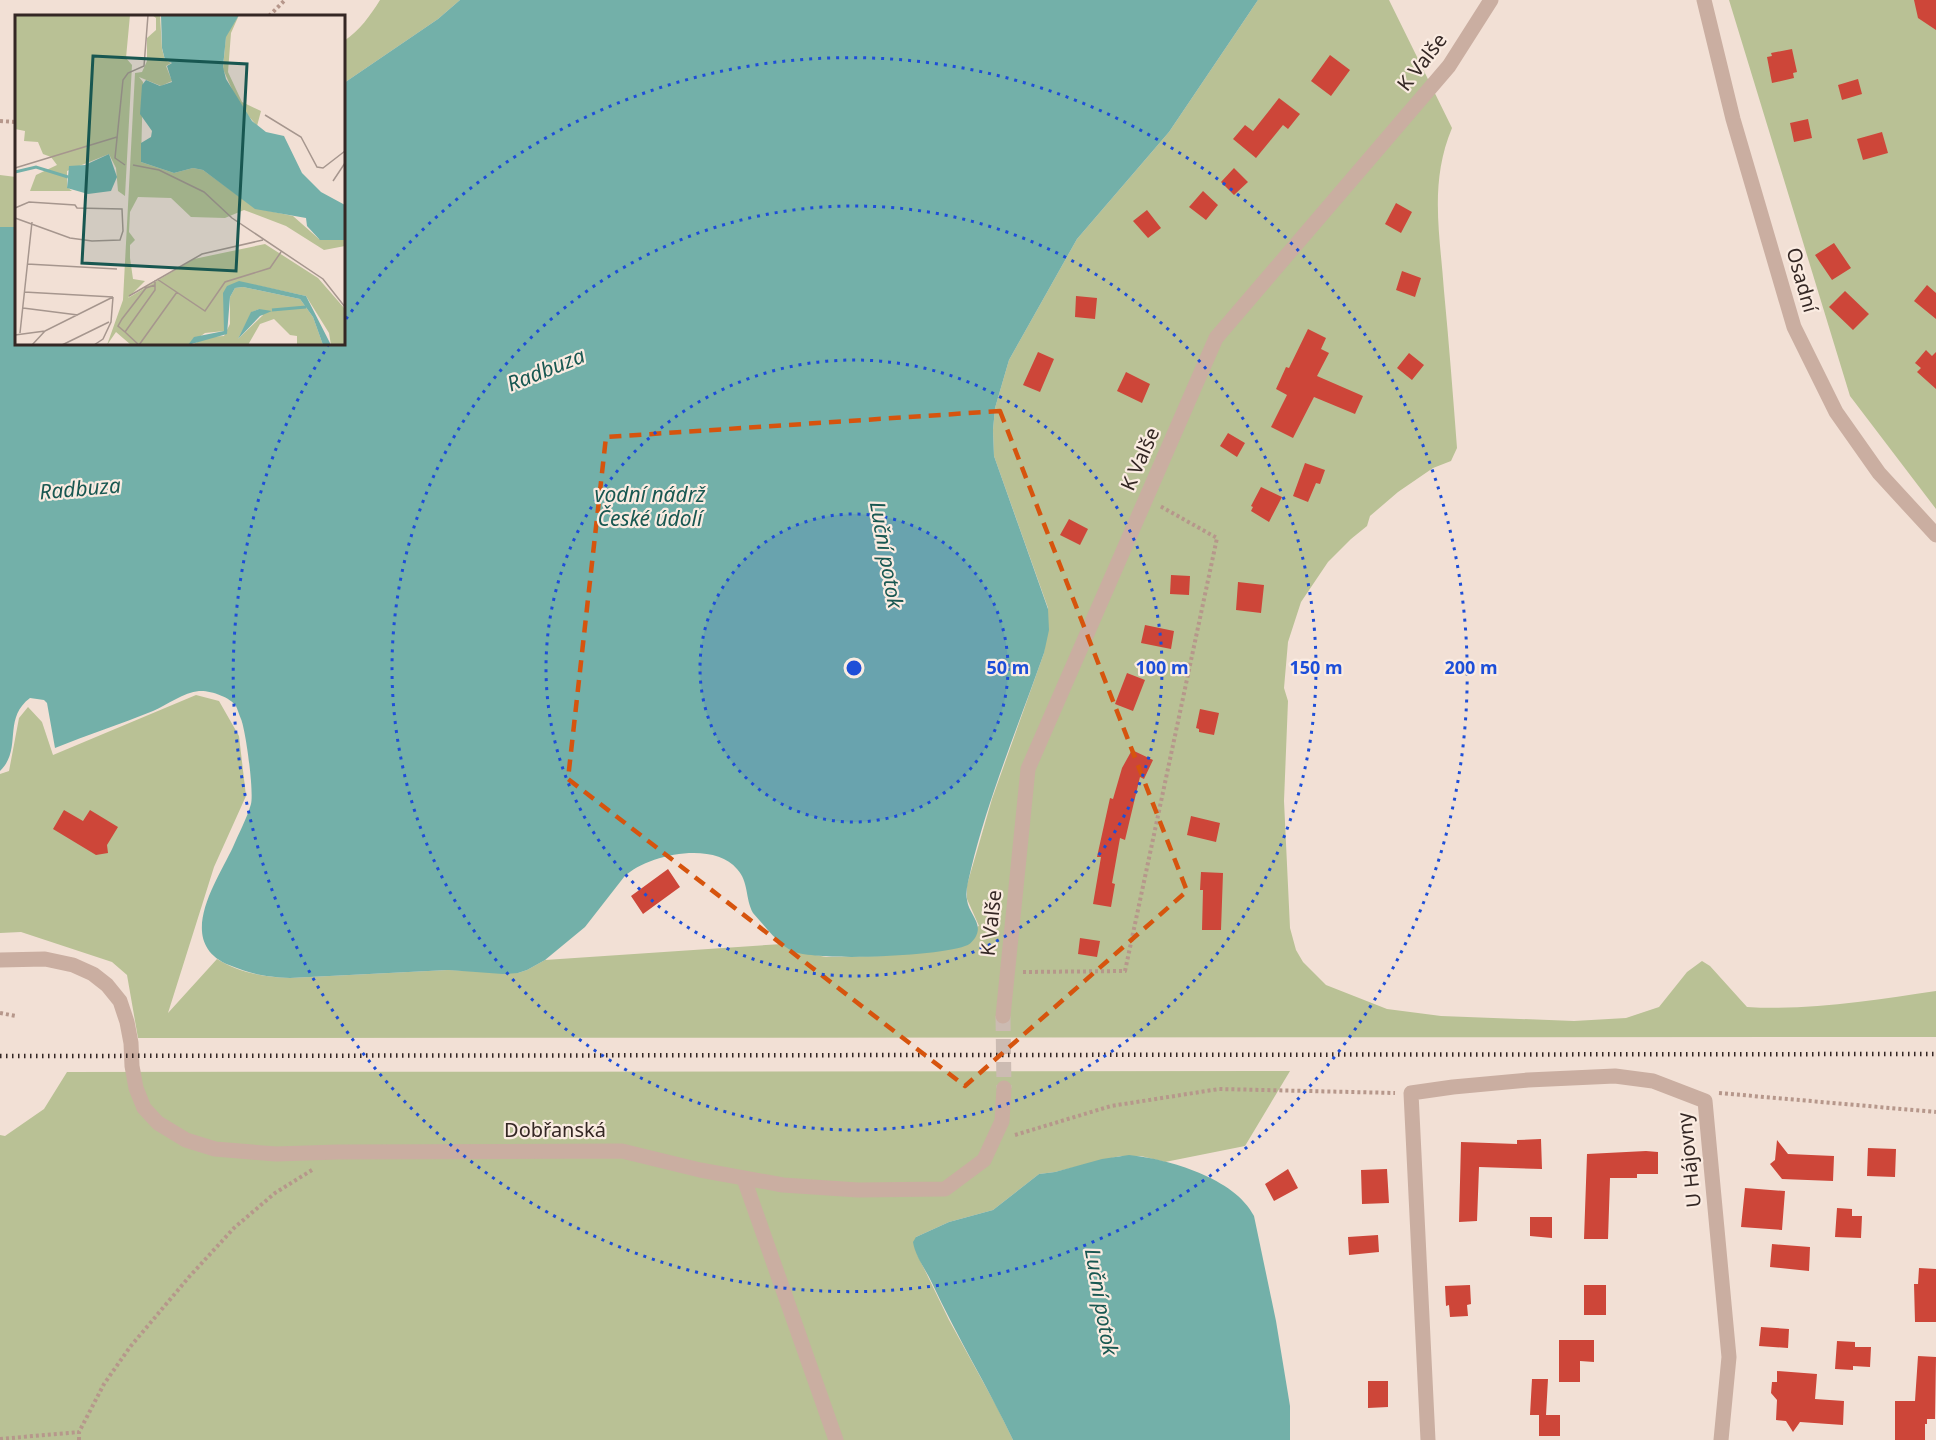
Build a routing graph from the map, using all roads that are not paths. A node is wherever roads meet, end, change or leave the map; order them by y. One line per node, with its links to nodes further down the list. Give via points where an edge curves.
1 (1491, 0): 5 (street, K Valše, via 1449,66 1216,339 1028,769)
2 (1704, 0): 3 (street, Osadní, via 1733,119 1794,327 1836,412 1879,473)
3 (1936, 535)
4 (0, 960): 7 (street, Dobřanská, via 45,959 73,965 107,985 120,1001 131,1043 135,1088 144,1108 158,1124 186,1140 215,1149 266,1154 622,1151)
5 (1003, 1016)
6 (1004, 1088): 7 (street, via 1002,1121 984,1160 945,1189 858,1190)
7 (744, 1179): 8 (street)
8 (836, 1440)
9 (1428, 1440): 10 (street, U Hájovny, via 1411,1093 1496,1083 1615,1077 1653,1081 1705,1101 1729,1357)
10 (1721, 1440)

